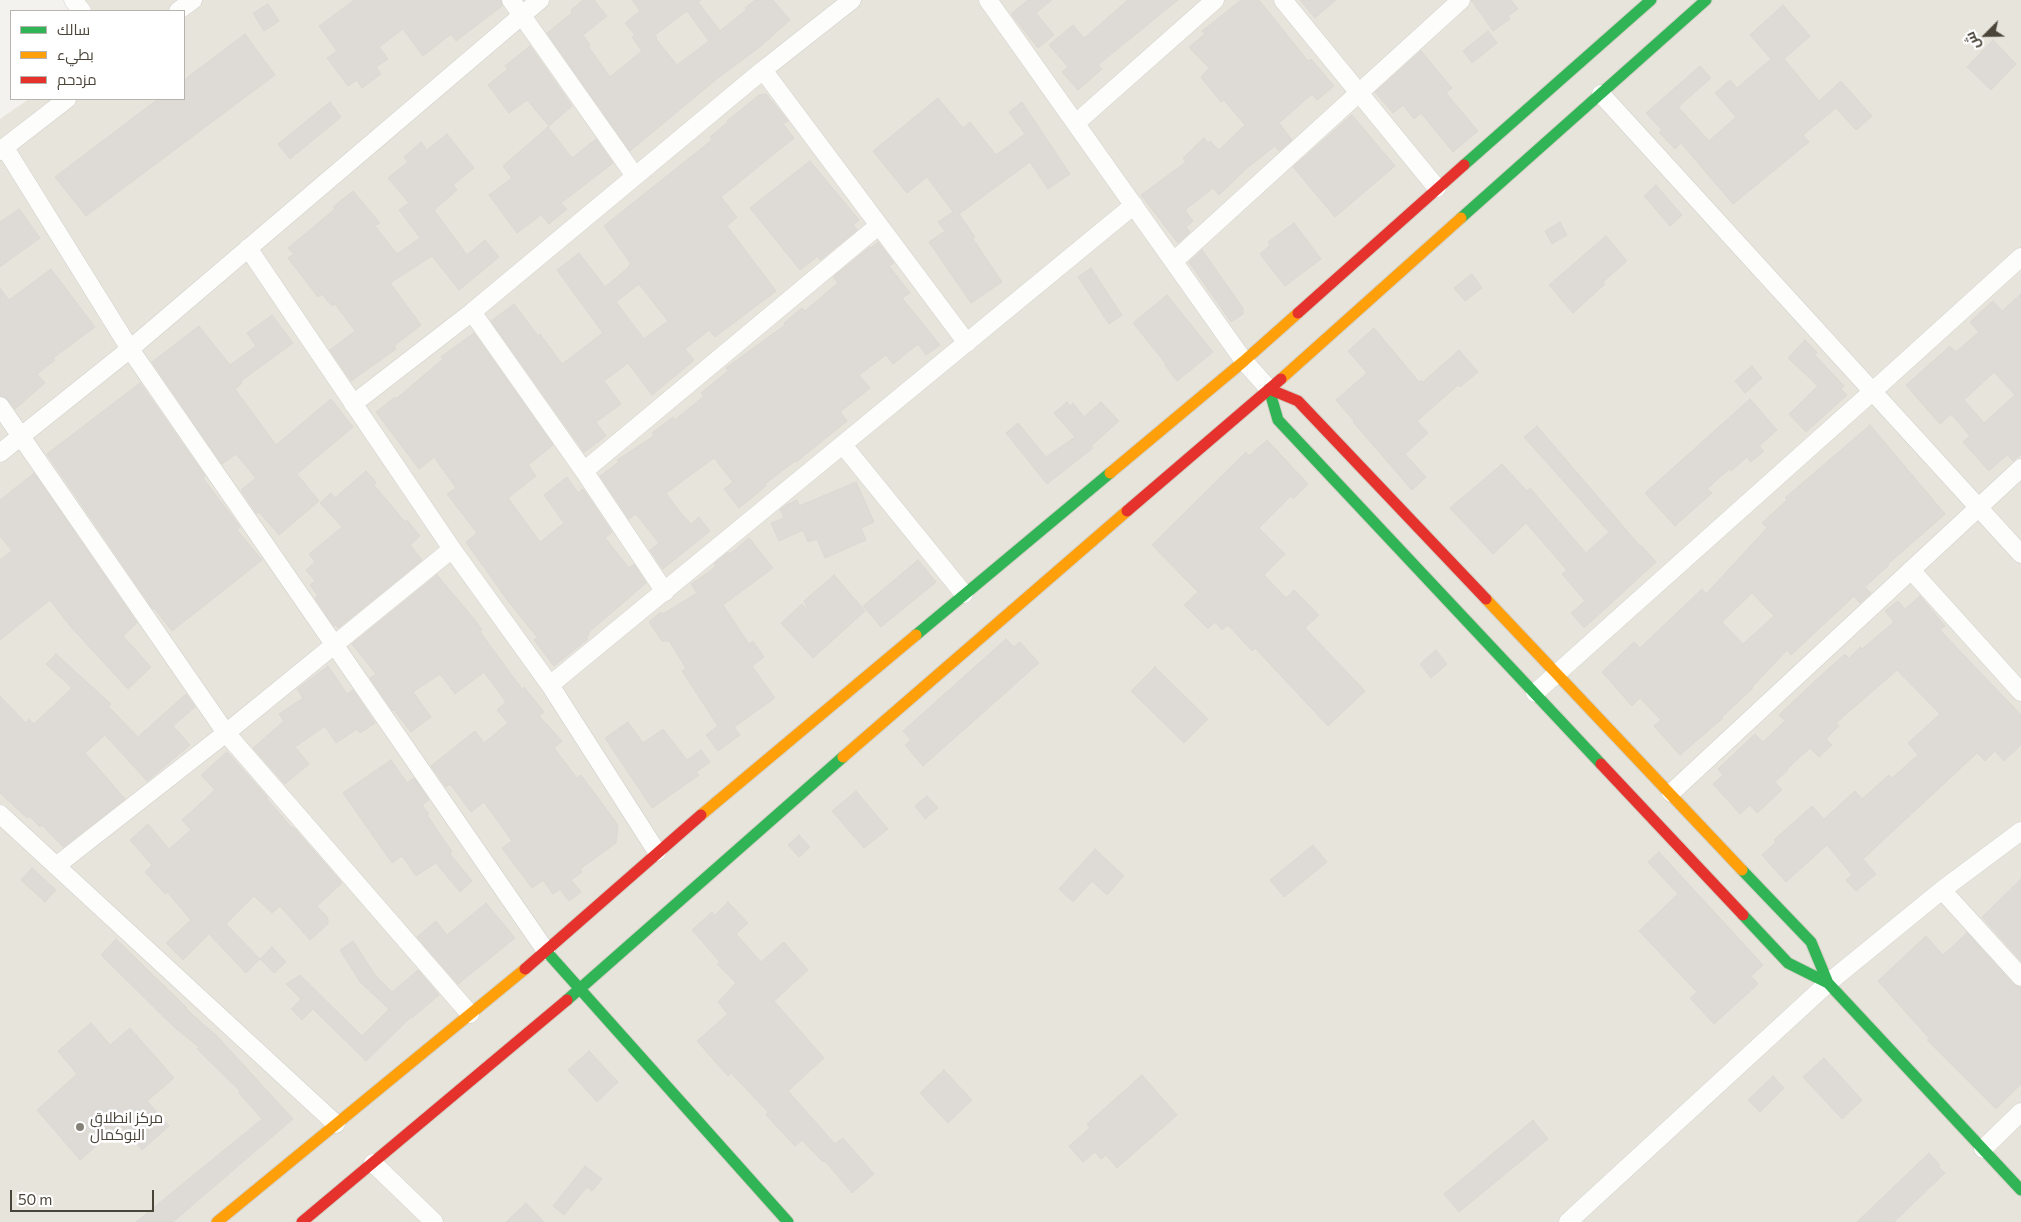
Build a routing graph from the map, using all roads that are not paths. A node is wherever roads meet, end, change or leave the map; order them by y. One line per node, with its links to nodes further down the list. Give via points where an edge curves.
1 (193, 0): 11 (street)
2 (511, 0): 12 (street)
3 (540, 0): 12 (street)
4 (852, 0): 13 (street)
5 (988, 0): 17 (street)
6 (1215, 0): 17 (street)
7 (1284, 0): 14 (street)
8 (1461, 0): 14 (street)
9 (1651, 0): 20 (main road)
10 (1706, 0): 15 (main road)
11 (179, 10)
12 (522, 16): 19 (street); 23 (street)
13 (763, 70): 19 (street); 22 (street)
14 (1359, 92): 20 (street); 25 (street)
15 (1601, 94): 30 (main road); 31 (street)
16 (67, 100): 18 (street)
17 (1076, 123): 21 (street)
18 (3, 150): 28 (street)
19 (635, 176): 26 (street)
20 (1437, 188): 29 (main road)
21 (1134, 205): 25 (street); 27 (street)
22 (878, 226): 27 (street); 38 (street)
23 (248, 248): 28 (street); 32 (street)
24 (2021, 256): 31 (street)
25 (1174, 261): 29 (street)
26 (472, 312): 32 (street); 38 (street)
27 (967, 343): 35 (street)
28 (130, 349): 34 (street); 45 (street)
29 (1244, 361): 30 (street); 44 (main road)
30 (1269, 389): 46 (main road, via 1298,401); 49 (main road, via 1278,420); 60 (main road, via 919,690)
31 (1873, 391): 39 (street); 46 (street)
32 (353, 404): 40 (street)
33 (0, 406): 34 (street)
34 (21, 436): 36 (street); 50 (street)
35 (843, 445): 43 (street); 44 (street)
36 (0, 453)
37 (2021, 468): 39 (street)
38 (584, 471): 43 (street)
39 (1978, 507): 41 (street); 42 (street)
40 (452, 549): 45 (street); 47 (street)
41 (2021, 554)
42 (1911, 570): 48 (street); 51 (street)
43 (665, 592): 47 (street)
44 (964, 594): 54 (main road)
45 (334, 644): 50 (street); 57 (street)
46 (1556, 673): 49 (street); 51 (main road)
47 (550, 685): 54 (street)
48 (2021, 692)
49 (1535, 693): 59 (main road, via 1788,963)
50 (226, 733): 55 (street); 61 (street)
51 (1671, 793): 59 (main road, via 1811,942)
52 (0, 814): 55 (street)
53 (2021, 831): 56 (street)
54 (657, 852): 57 (main road)
55 (56, 866): 63 (street)
56 (1942, 890): 58 (street); 59 (street)
57 (546, 952): 60 (main road); 61 (main road)
58 (2021, 977)
59 (1828, 983): 64 (main road); 71 (street)
60 (580, 989): 65 (main road); 70 (main road)
61 (470, 1014): 63 (main road)
62 (2021, 1112): 64 (street)
63 (336, 1124): 67 (main road)
64 (1983, 1149): 66 (main road)
65 (373, 1163): 68 (main road); 69 (street)
66 (2021, 1190)
67 (216, 1222)
68 (302, 1222)
69 (434, 1222)
70 (788, 1222)
71 (1568, 1222)

